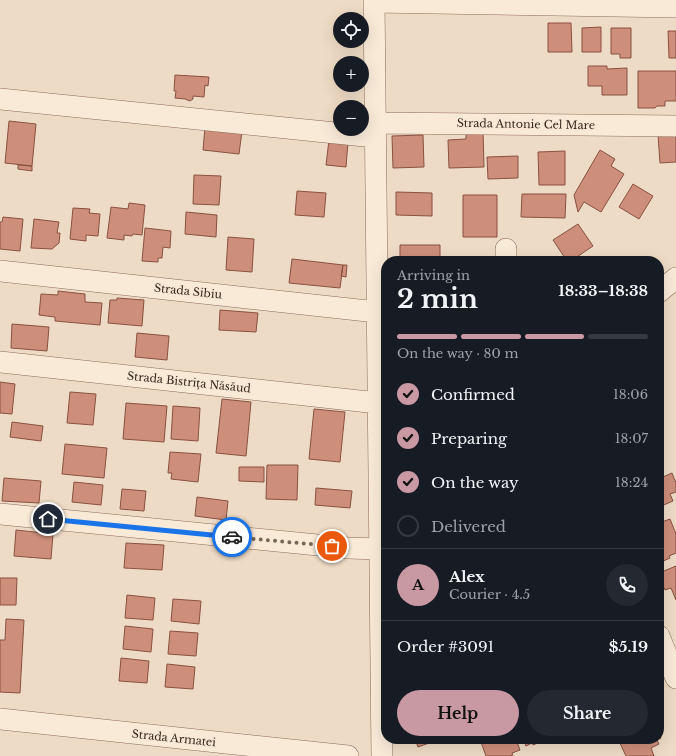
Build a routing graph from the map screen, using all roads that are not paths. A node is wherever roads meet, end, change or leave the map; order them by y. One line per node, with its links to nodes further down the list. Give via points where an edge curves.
1 (374, 1): 2 (street); 5 (street)
2 (676, 7)
3 (0, 99): 5 (street, Strada Antonie Cel Mare)
4 (676, 126): 5 (street, Strada Antonie Cel Mare)
5 (375, 130): 9 (street)
6 (0, 271): 9 (street, Strada Sibiu)
7 (676, 278): 8 (street)
8 (664, 288)
9 (377, 312): 11 (street)
10 (0, 362): 11 (street, Strada Bistrița Năsăud)
11 (378, 402): 12 (street)
12 (381, 445)
13 (0, 514): 15 (street)
14 (381, 525): 15 (street)
15 (380, 550): 16 (street)
16 (381, 586)
17 (664, 648): 18 (street)
18 (676, 678)
19 (0, 719): 21 (street, Strada Armatei)
20 (382, 744): 22 (street)
21 (348, 756)
22 (382, 756)

